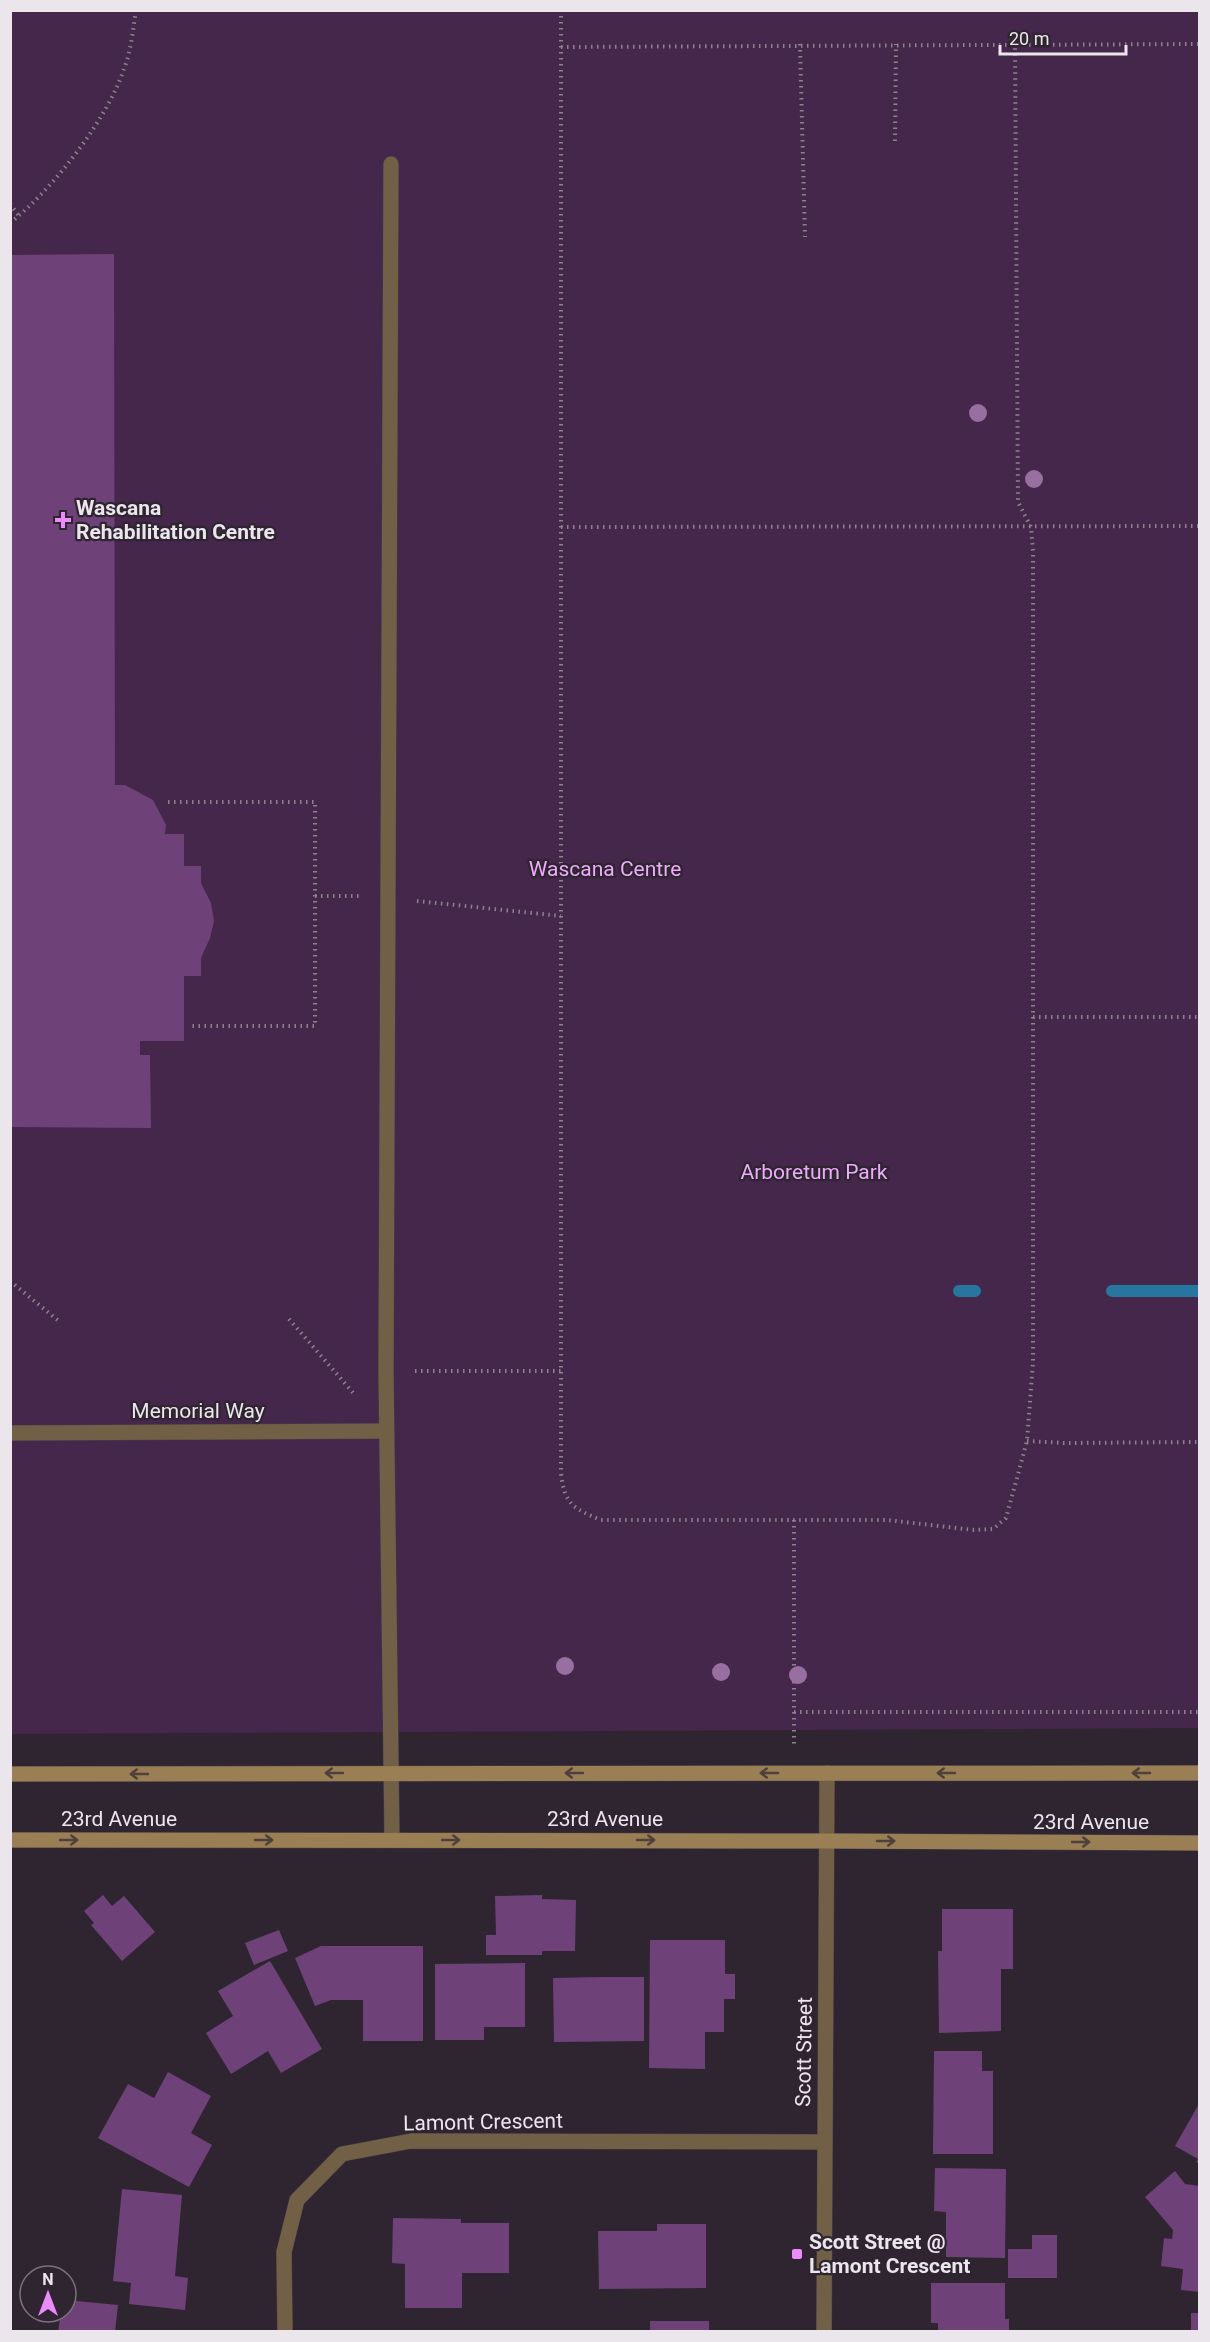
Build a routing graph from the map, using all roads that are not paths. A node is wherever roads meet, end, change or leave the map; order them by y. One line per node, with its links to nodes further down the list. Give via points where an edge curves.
1 (391, 164): 2 (street)
2 (386, 1431): 3 (street, Memorial Way); 4 (street)
3 (10, 1433)
4 (392, 1773): 5 (main road, one-way to 4); 7 (main road, one-way to 7); 9 (street)
5 (828, 1773): 6 (main road, one-way to 5); 10 (street, Scott Street)
6 (1200, 1773)
7 (10, 1774)
8 (10, 1840): 9 (main road, 23rd Avenue, one-way to 9)
9 (392, 1840): 10 (main road, 23rd Avenue, one-way to 10)
10 (828, 1841): 11 (main road, 23rd Avenue, one-way to 11); 12 (street, Scott Street)
11 (1200, 1843)
12 (824, 2142): 13 (street, Lamont Crescent, via 411,2141 342,2154 297,2200 284,2252); 14 (street, Scott Street)
13 (285, 2331)
14 (824, 2331)

